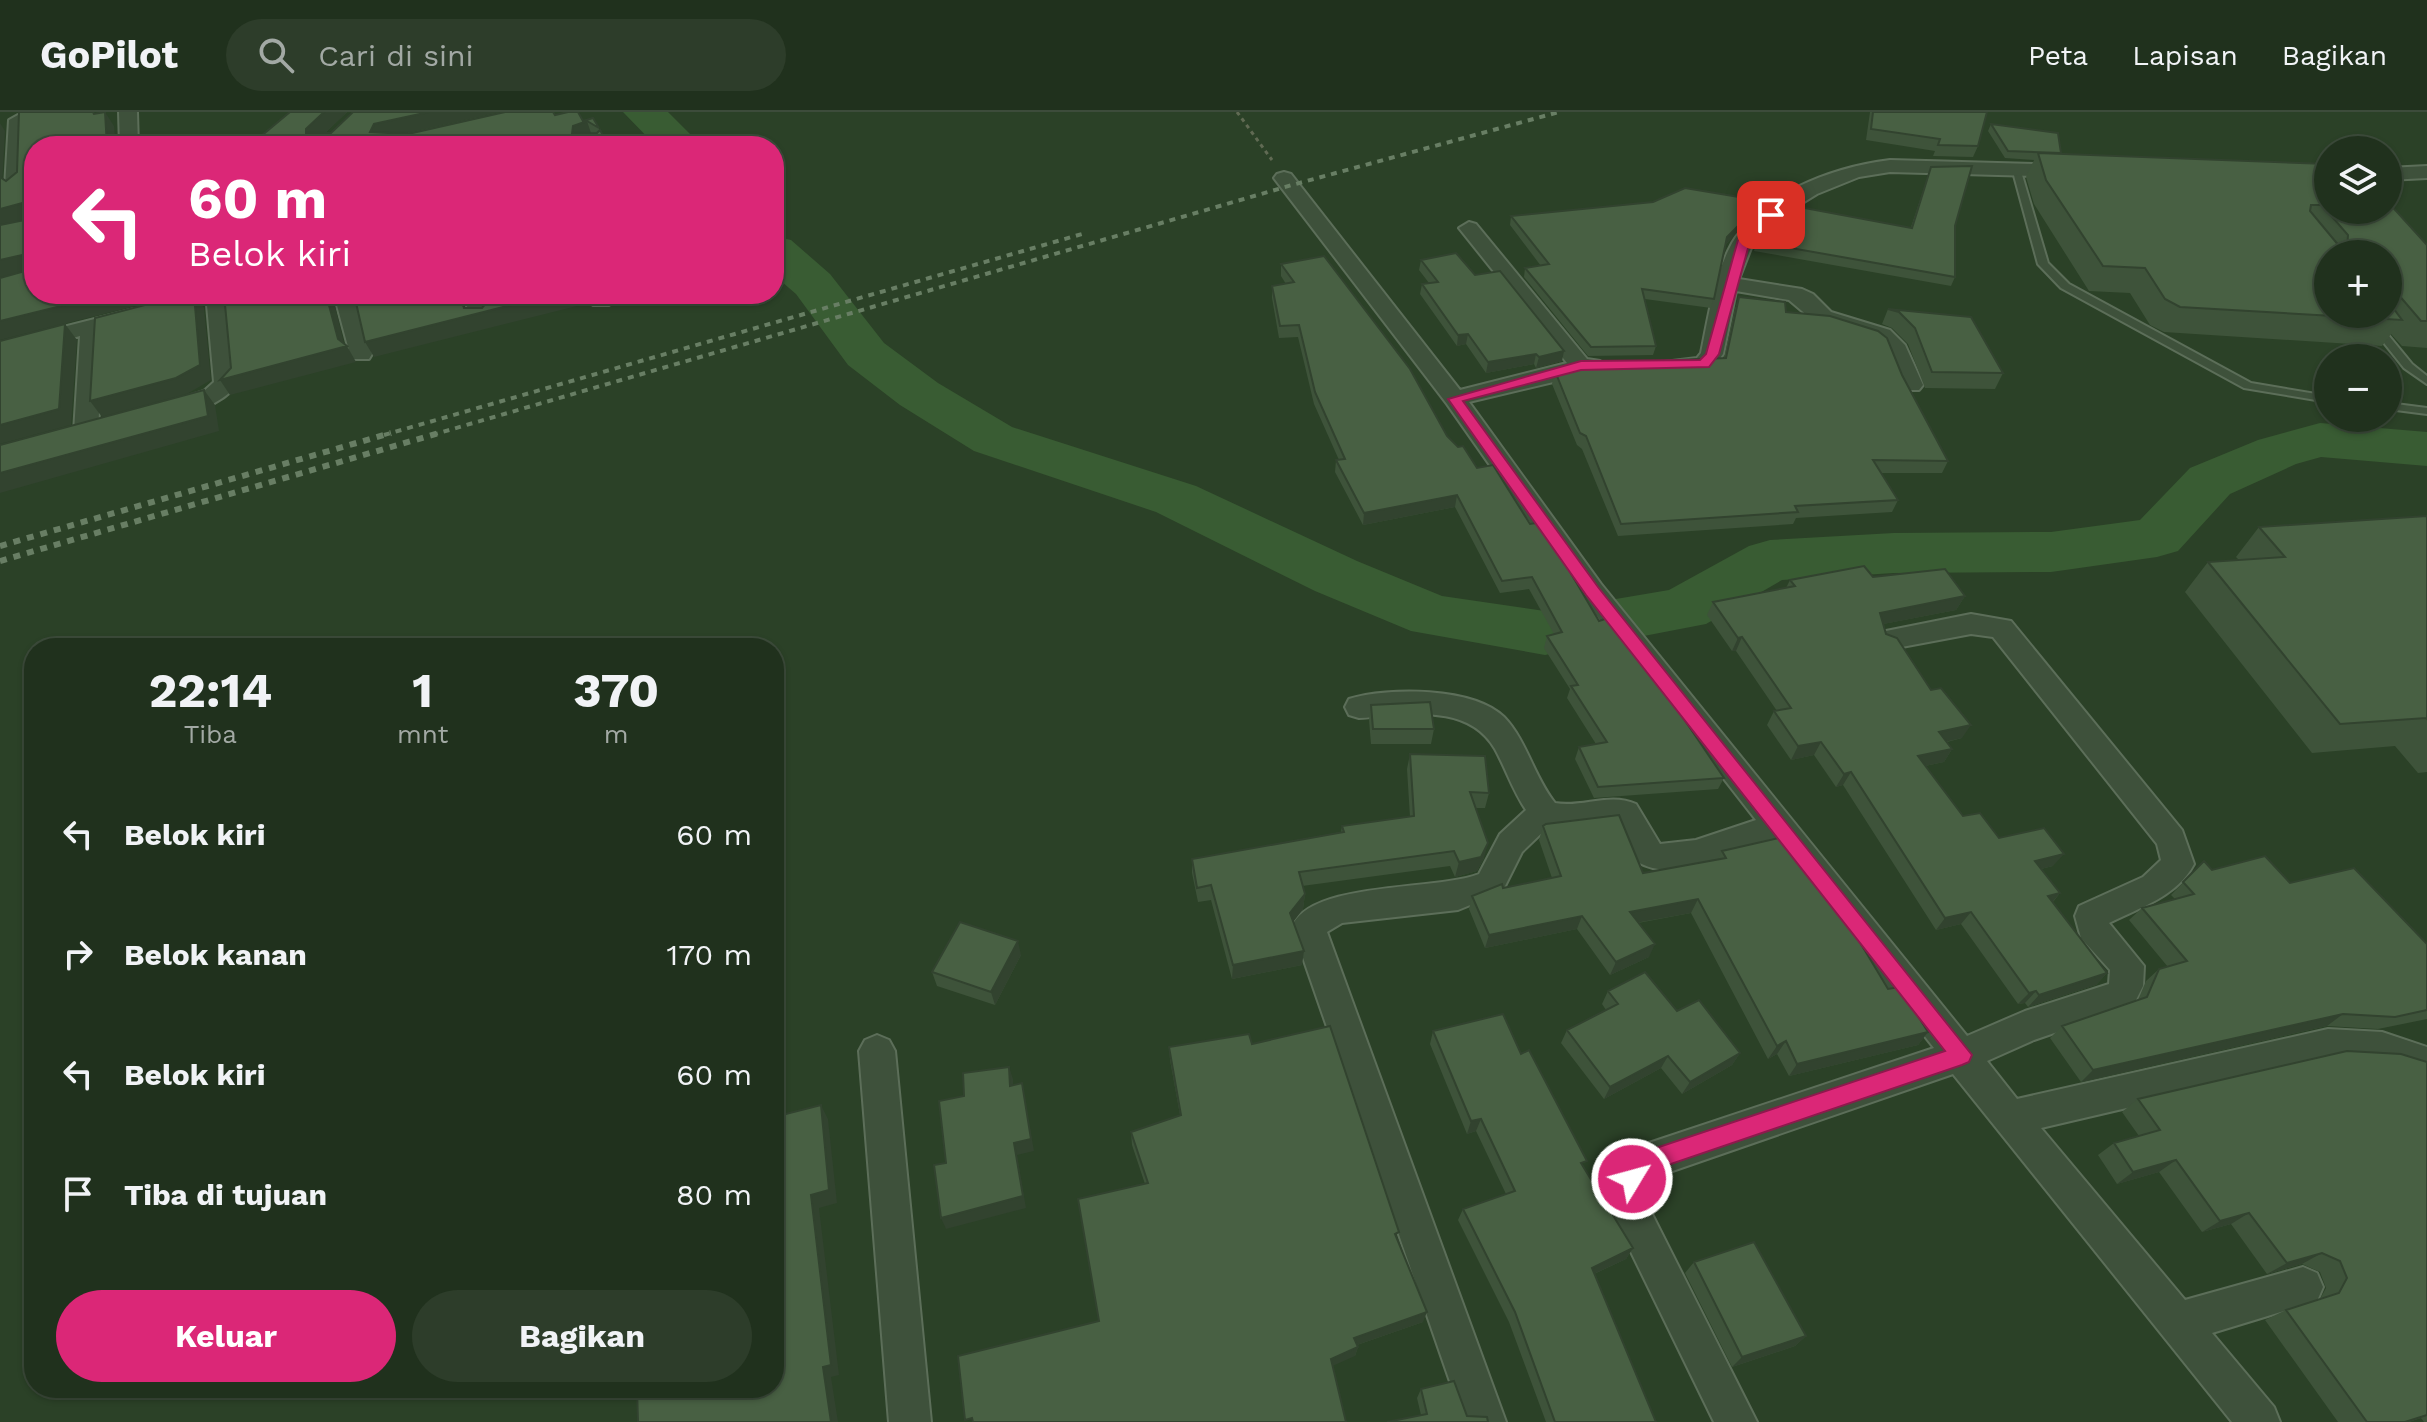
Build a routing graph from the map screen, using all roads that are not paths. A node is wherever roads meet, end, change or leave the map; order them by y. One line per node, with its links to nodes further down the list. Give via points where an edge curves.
1 (128, 112): 3 (street)
2 (18, 120): 9 (street)
3 (129, 136)
4 (2012, 167): 5 (street); 11 (street, via 1864,167 1771,215 1744,240); 26 (lane, via 2043,264 2065,286 2248,386)
5 (2090, 172)
6 (2427, 172): 7 (street)
7 (2402, 173)
8 (1284, 178): 27 (street)
9 (16, 187)
10 (1469, 228): 21 (street)
11 (1730, 284): 23 (street, via 1712,354 1704,364); 25 (street, via 1794,294 1823,317 1882,335 1894,345)
12 (219, 304): 30 (street, via 226,384 206,399)
13 (348, 304): 20 (street)
14 (477, 304): 16 (street)
15 (162, 309): 17 (street)
16 (481, 316)
17 (92, 327): 19 (street); 32 (street)
18 (2377, 328): 24 (lane)
19 (0, 350)
20 (361, 354)
21 (1581, 366): 22 (street); 27 (street)
22 (1610, 366)
23 (1653, 367)
24 (2427, 381)
25 (1911, 385)
26 (2314, 397)
27 (1455, 399): 37 (street, via 1592,591)
28 (2402, 408): 29 (lane)
29 (2427, 411)
30 (154, 413)
31 (113, 424): 32 (street)
32 (86, 432): 33 (street)
33 (57, 440)
34 (1891, 639): 39 (street, via 1971,624 2001,628 2171,839 2178,856 2178,864 2154,886 2091,916 2093,928 2127,966 2121,995)
35 (1359, 707): 36 (street, via 1464,706 1485,715 1500,731)
36 (1545, 813): 37 (street, via 1569,818 1619,810 1645,850 1664,858); 45 (street, via 1505,846 1491,883 1458,896 1337,910 1308,926)
37 (1780, 824): 39 (street)
38 (877, 1051): 44 (street)
39 (1962, 1055): 41 (street); 46 (street, via 1638,1169 1629,1191 1630,1211)
40 (2427, 1063): 41 (street, via 2382,1048 2328,1045)
41 (2010, 1118): 43 (street)
42 (2303, 1287): 43 (street)
43 (2178, 1322): 47 (street)
44 (910, 1422)
45 (1485, 1422)
46 (1736, 1422)
47 (2259, 1422)

